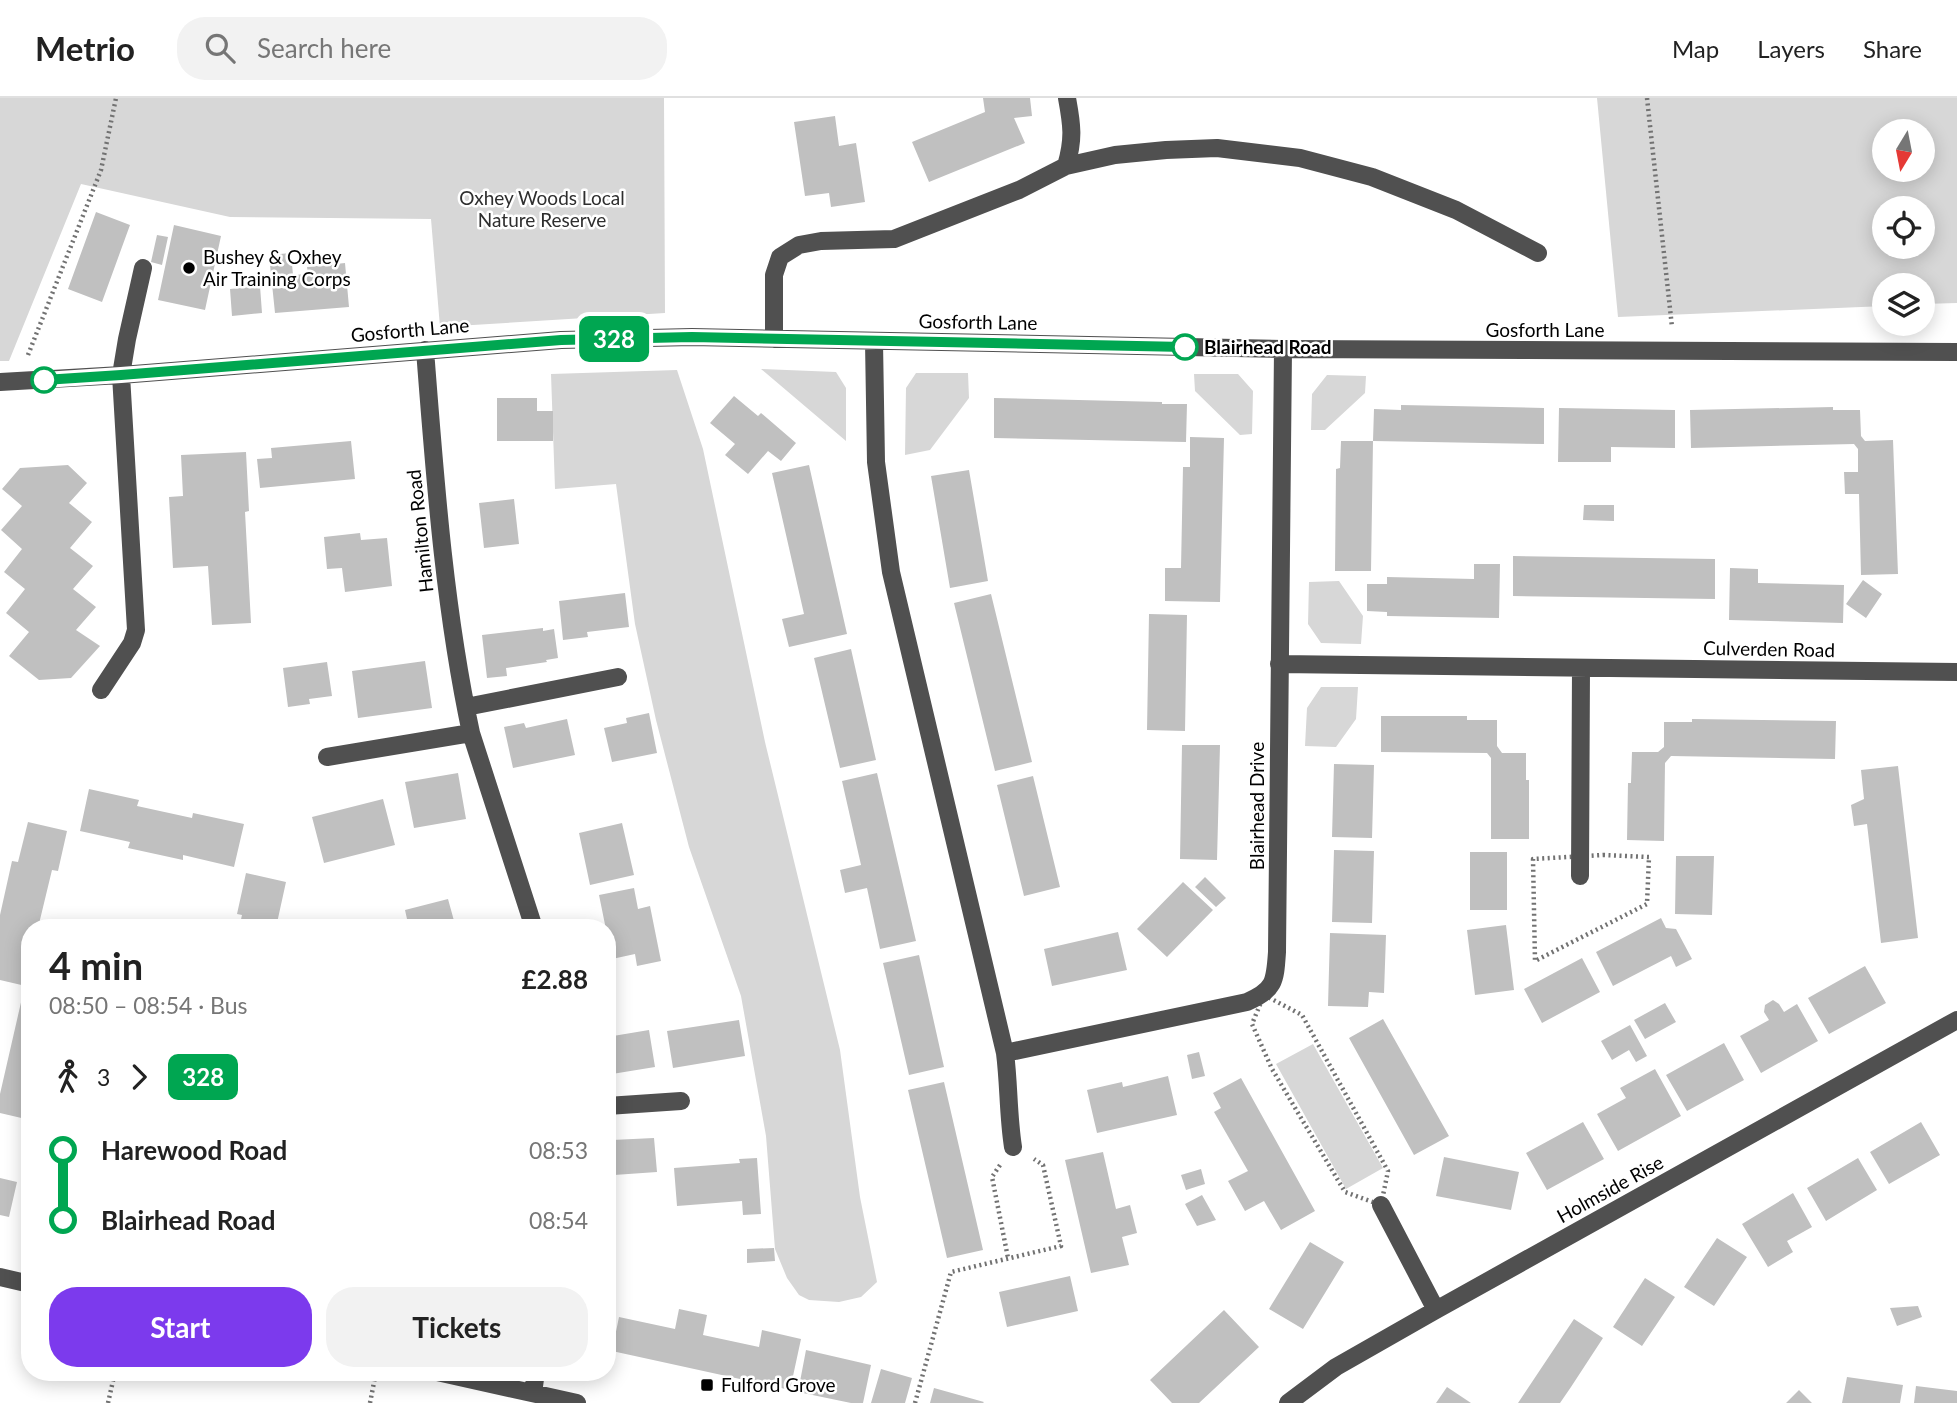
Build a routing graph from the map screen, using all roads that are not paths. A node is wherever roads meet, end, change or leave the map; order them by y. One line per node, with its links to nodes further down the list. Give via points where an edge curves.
1 (1067, 98): 2 (street, via 1073,129)
2 (1066, 166): 3 (street, via 1115,155 1217,148 1300,158 1372,177 1456,210); 5 (street, via 1019,190 894,239 799,245 780,257 774,275)
3 (1538, 253)
4 (143, 268): 10 (street)
5 (774, 339): 6 (street, Gosforth Lane); 8 (street, Gosforth Lane, via 561,340)
6 (874, 342): 7 (street, Gosforth Lane); 23 (street, via 876,462 891,572)
7 (1283, 349): 9 (street, Gosforth Lane); 12 (street, Blairhead Drive)
8 (425, 350): 10 (street, Gosforth Lane); 17 (street, Hamilton Road, via 447,592)
9 (1957, 352)
10 (121, 375): 11 (street, Gosforth Lane); 16 (street, via 136,630)
11 (9, 381)
12 (1279, 664): 13 (street, Culverden Road); 23 (street, Blairhead Drive, via 1277,952 1275,975 1264,995)
13 (1581, 668): 14 (street, Culverden Road); 20 (street)
14 (1957, 672)
15 (618, 677): 17 (street)
16 (101, 690)
17 (466, 707): 18 (street, Hamilton Road)
18 (471, 733): 19 (street); 21 (street, Hamilton Road)
19 (327, 757)
20 (1580, 876)
21 (531, 919)
22 (1957, 1020): 30 (street, Holmside Rise)
23 (1005, 1053): 26 (street)
24 (681, 1101): 25 (street)
25 (616, 1105)
26 (1013, 1147)
27 (1381, 1205): 30 (street)
28 (0, 1277): 29 (street)
29 (21, 1282)
30 (1436, 1310): 35 (street, Holmside Rise, via 1336,1367)
31 (478, 1381): 33 (street)
32 (535, 1381): 33 (street)
33 (533, 1393): 34 (street)
34 (577, 1403)
35 (1288, 1403)

